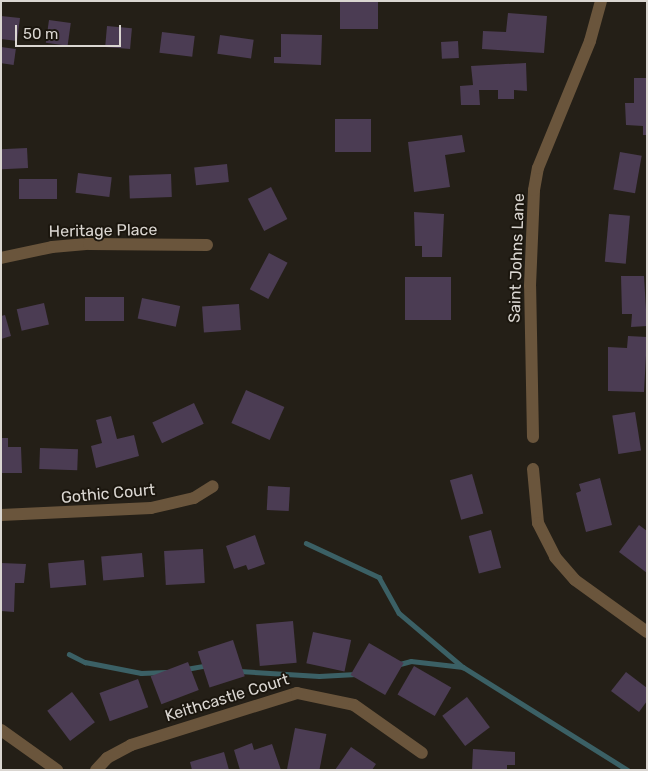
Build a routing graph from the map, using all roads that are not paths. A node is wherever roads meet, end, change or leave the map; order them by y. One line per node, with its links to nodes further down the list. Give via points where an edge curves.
1 (601, 1): 4 (street, Saint Johns Lane, via 590,41 538,168 534,190 530,286)
2 (207, 245): 3 (street, Heritage Place, via 89,244 52,247)
3 (1, 258)
4 (533, 437)
5 (533, 469): 8 (street, via 538,523 555,557 575,580)
6 (213, 486): 7 (street, Gothic Court, via 194,498 151,508)
7 (1, 515)
8 (647, 632)
9 (1, 730): 11 (street)
10 (422, 753): 12 (street, Keithcastle Court, via 354,704 297,693 131,745 107,758)
11 (57, 770)
12 (96, 770)

